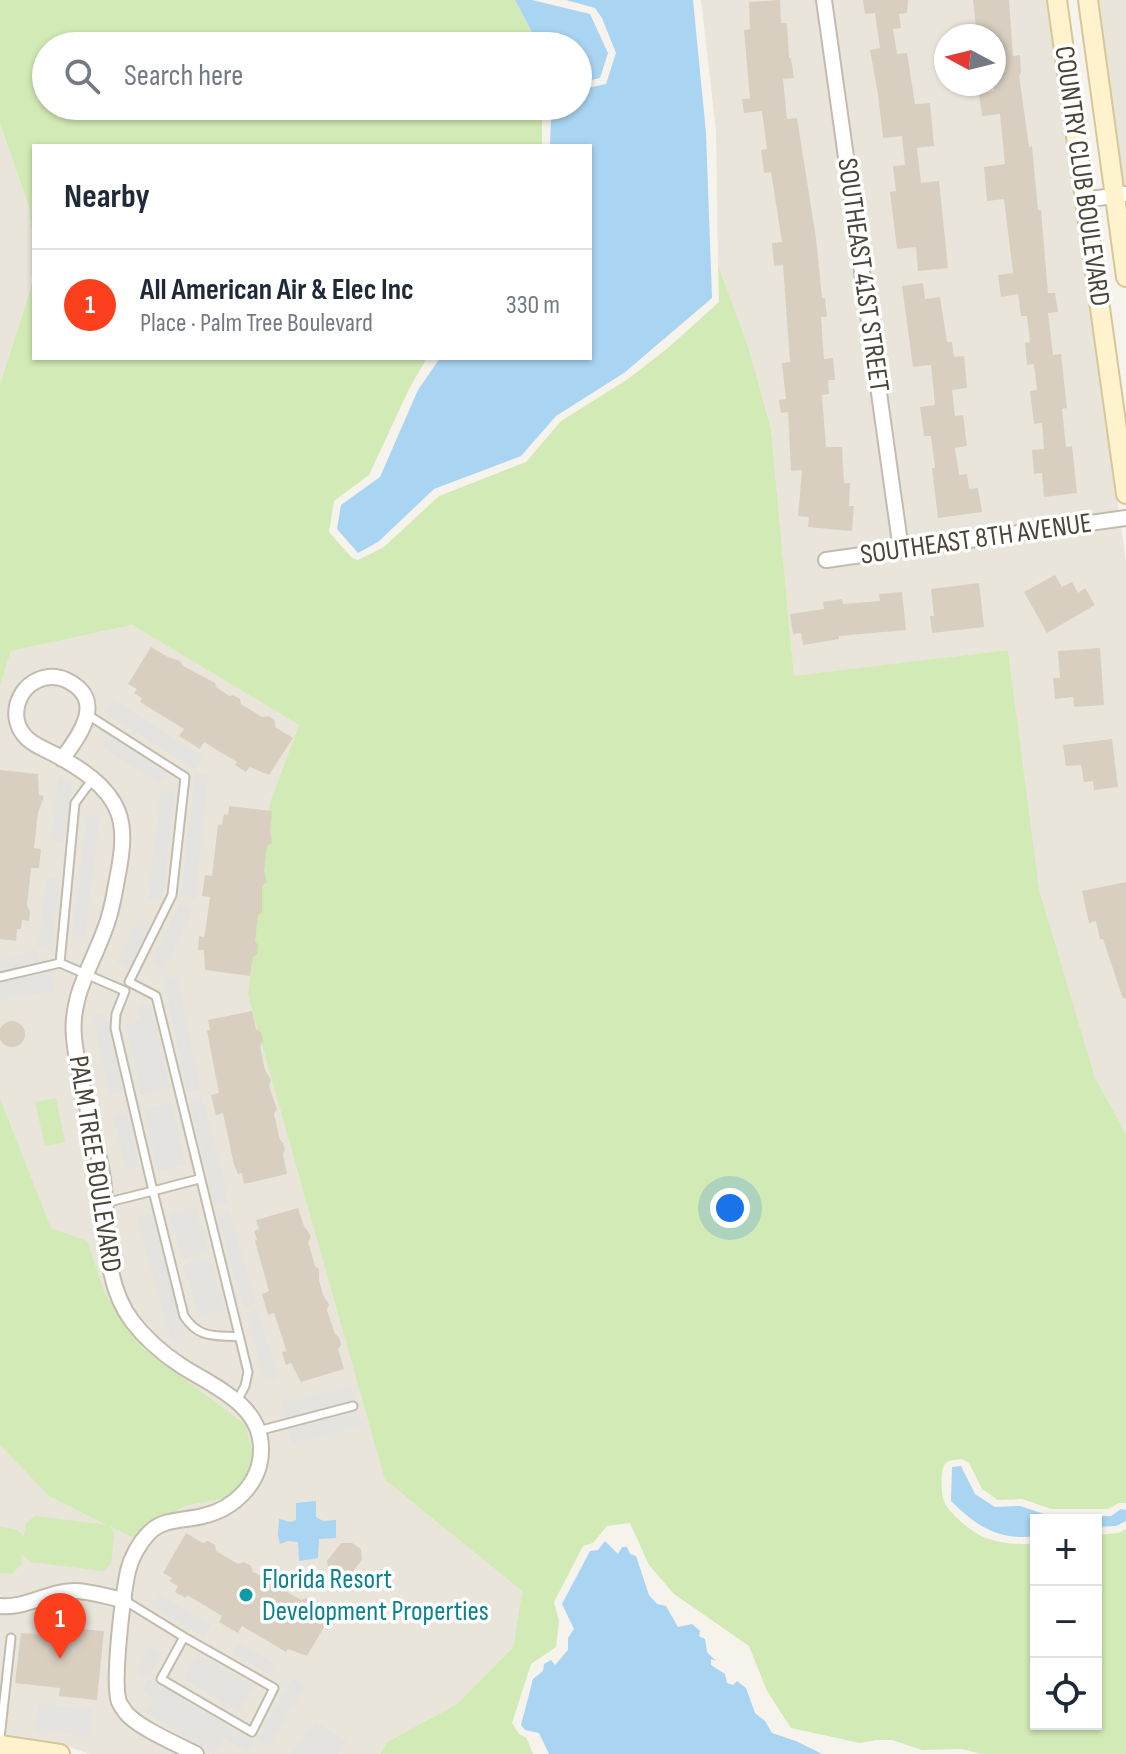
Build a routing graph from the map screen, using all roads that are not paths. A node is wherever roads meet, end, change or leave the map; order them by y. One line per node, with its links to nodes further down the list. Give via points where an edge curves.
1 (824, 0): 9 (street, SOUTHEAST 41ST STREET)
2 (1057, 0): 5 (main road, COUNTRY CLUB BOULEVARD)
3 (1088, 0): 4 (main road, COUNTRY CLUB BOULEVARD)
4 (1120, 195): 5 (street); 6 (main road, COUNTRY CLUB BOULEVARD)
5 (1085, 200): 7 (main road, COUNTRY CLUB BOULEVARD)
6 (1126, 277)
7 (1125, 485)
8 (1126, 518): 9 (street, SOUTHEAST 8TH AVENUE)
9 (901, 550): 10 (street, SOUTHEAST 8TH AVENUE)
10 (826, 560)
11 (88, 715): 12 (street); 12 (street, via 81,691 60,678 36,680 19,698 16,710 23,734); 17 (lane, via 185,777 172,895)
12 (62, 759): 13 (street, PALM TREE BOULEVARD)
13 (92, 779): 14 (lane, via 75,803); 15 (street, PALM TREE BOULEVARD, via 119,813 123,846 107,925)
14 (60, 963): 15 (lane); 16 (lane)
15 (86, 974): 17 (lane); 20 (street, PALM TREE BOULEVARD, via 74,1009 74,1037)
16 (0, 977)
17 (127, 986): 18 (lane, via 156,996); 19 (lane, via 115,1028)
18 (199, 1179): 19 (lane); 21 (lane)
19 (153, 1191): 20 (lane); 21 (lane, via 184,1316 193,1329 208,1335)
20 (105, 1203): 22 (street, PALM TREE BOULEVARD, via 110,1270 130,1318 164,1354)
21 (239, 1337): 22 (lane, via 248,1372)
22 (237, 1401): 24 (street, PALM TREE BOULEVARD)
23 (353, 1406): 24 (lane)
24 (258, 1431): 25 (street, via 262,1451 252,1484 216,1512 162,1523 148,1533 128,1570)
25 (124, 1600): 26 (street, via 74,1591); 27 (lane); 32 (street, via 119,1703 128,1716)
26 (0, 1606)
27 (184, 1637): 27 (lane, via 161,1679 252,1732 274,1688)
28 (11, 1638): 29 (lane)
29 (0, 1738)
30 (0, 1745): 31 (main road)
31 (58, 1754)
32 (196, 1754)

